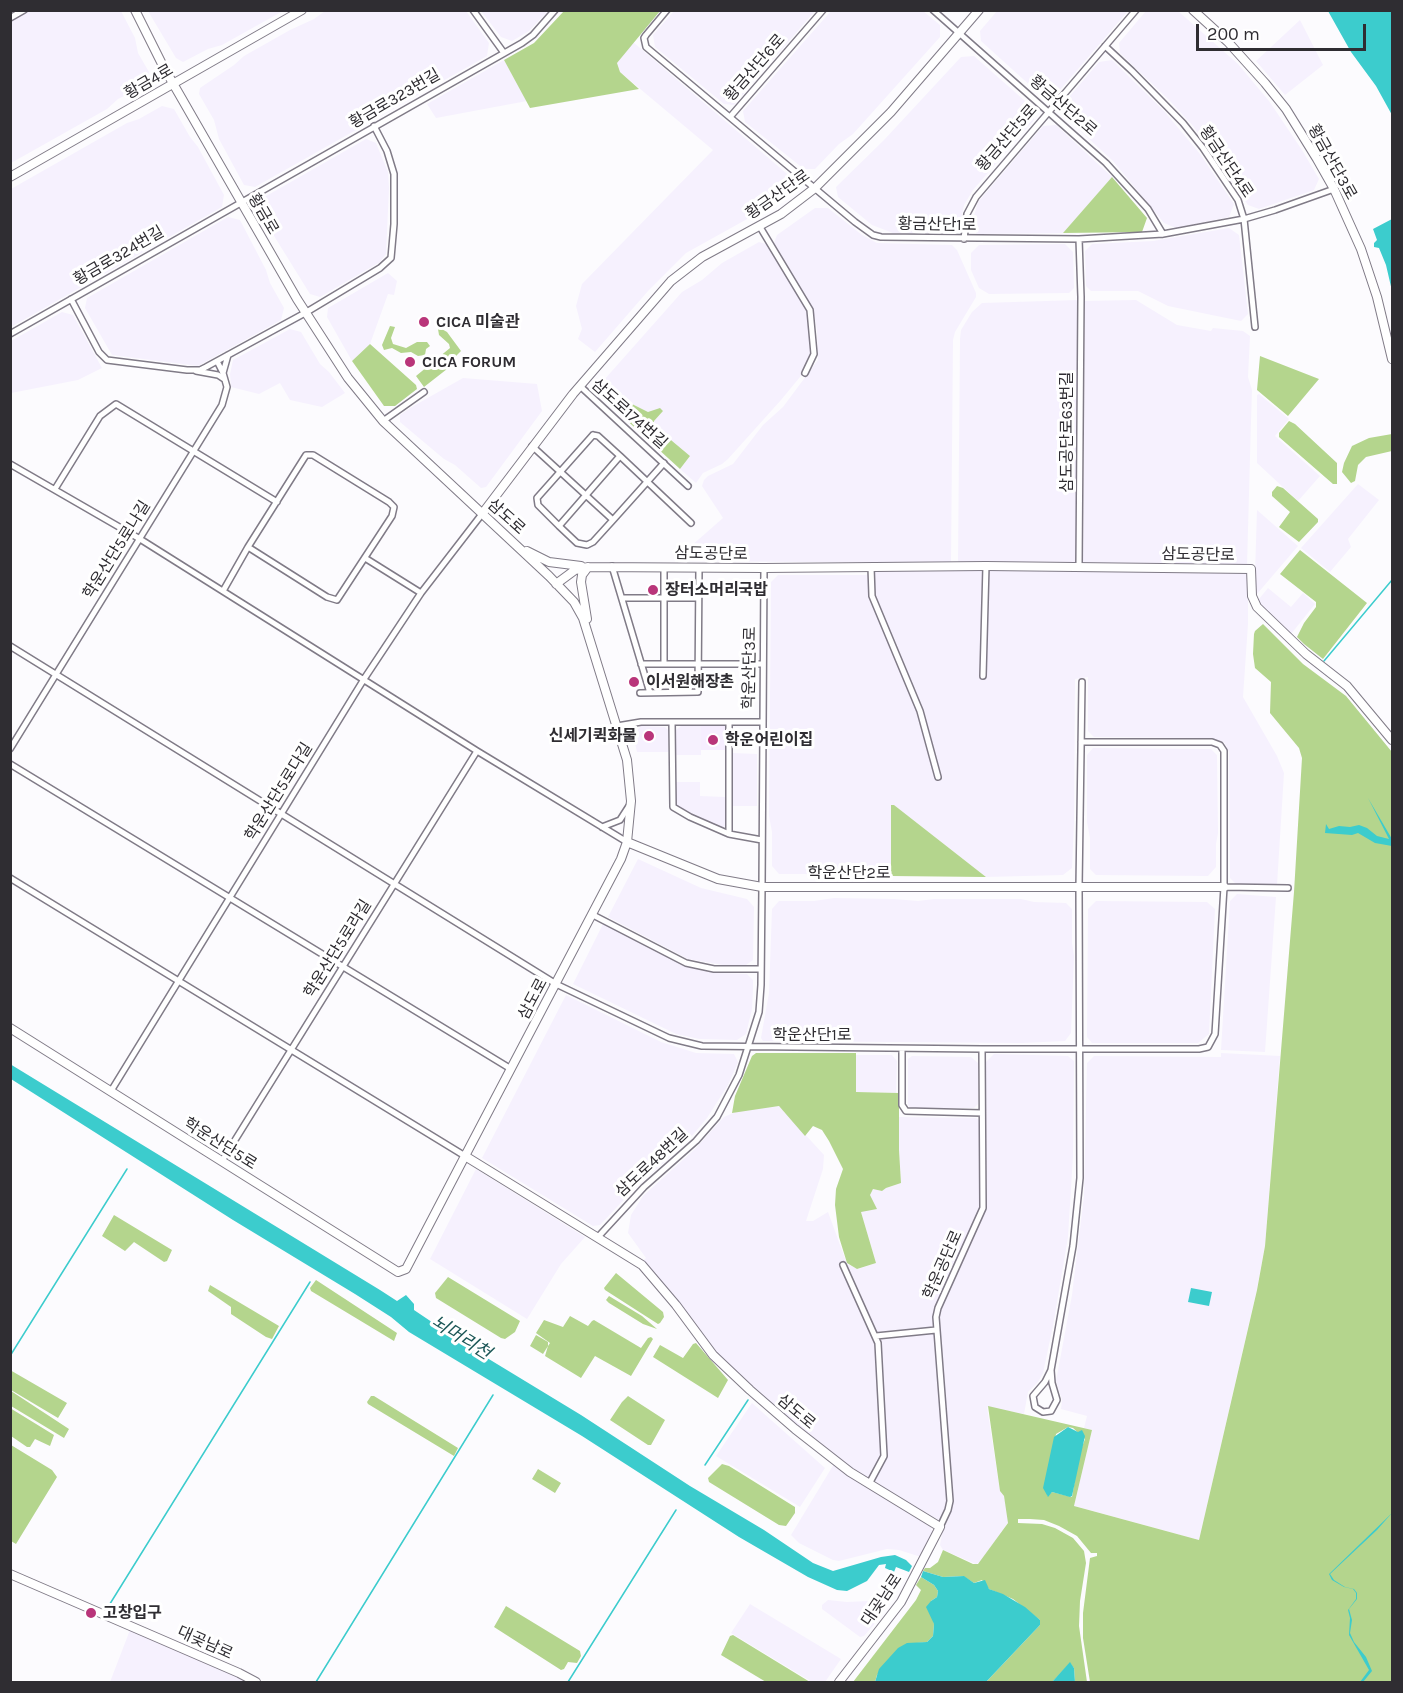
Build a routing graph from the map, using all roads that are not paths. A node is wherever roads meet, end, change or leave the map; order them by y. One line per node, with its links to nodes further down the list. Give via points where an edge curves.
1 (24, 10): 12 (street)
2 (135, 10): 16 (street, 황금로)
3 (302, 10): 16 (street, 황금4로)
4 (473, 10): 15 (street)
5 (555, 10): 15 (street, 황금로323번길, via 533,35)
6 (667, 10): 18 (street, 황금산단1로, via 644,38 646,46)
7 (823, 10): 18 (street, 황금산단6로)
8 (933, 10): 13 (street, 황금산단2로)
9 (979, 10): 13 (street, 황금산단로)
10 (1136, 10): 14 (street, 황금산단5로)
11 (1193, 10): 22 (street, 황금산단3로, via 1234,47 1286,109)
12 (10, 18)
13 (959, 33): 17 (street, 황금산단2로); 21 (street, 황금산단로, via 891,112)
14 (1105, 46): 17 (street, 황금산단5로); 24 (street, 황금산단4로, via 1194,136 1238,200)
15 (504, 53): 19 (street, 황금로323번길)
16 (174, 84): 20 (street, 황금4로); 23 (street, 황금로)
17 (1048, 111): 26 (street, 황금산단2로, via 1119,176 1148,209); 27 (street, 황금산단5로, via 976,196 967,214)
18 (730, 117): 21 (street, 황금산단1로)
19 (374, 126): 23 (street, 황금로323번길); 30 (street, via 394,174 391,258)
20 (10, 177)
21 (815, 188): 25 (street, 황금산단로); 27 (street, 황금산단1로, via 873,235 902,239)
22 (1334, 189): 24 (street, 황금산단1로); 34 (street, 황금산단3로, via 1367,266)
23 (241, 202): 29 (street, 황금로324번길); 30 (street, 황금로)
24 (1244, 219): 26 (street, 황금산단1로); 31 (street, 황금산단4로)
25 (760, 227): 38 (street, via 811,314 814,354); 40 (street, 황금산단로, via 702,257 671,281)
26 (1163, 234): 28 (street, 황금산단1로)
27 (963, 238): 28 (street, 황금산단1로)
28 (1079, 239): 67 (street, 삼도공단로63번길)
29 (71, 299): 32 (street, 황금로324번길); 36 (street, via 107,360)
30 (305, 313): 33 (street); 42 (street, 황금로)
31 (1255, 327)
32 (10, 334)
33 (228, 355): 35 (street); 37 (street)
34 (1392, 358)
35 (217, 361): 36 (street); 37 (street, 학운산단5로나길)
36 (195, 370): 39 (street)
37 (223, 373): 39 (street, 학운산단5로나길)
38 (805, 373)
39 (225, 380): 44 (street, 학운산단5로나길, via 225,400)
40 (580, 386): 43 (street, 삼도로174번길); 47 (street, 삼도로174번길)
41 (424, 392): 42 (street)
42 (382, 421): 54 (street, 삼도로)
43 (532, 446): 48 (street); 54 (street, 삼도로174번길)
44 (194, 451): 51 (street, via 116,404 100,416); 53 (street); 58 (street, 학운산단5로나길)
45 (620, 456): 48 (street, via 593,435); 49 (street); 52 (street)
46 (10, 464): 51 (street)
47 (664, 464): 49 (street, 삼도로174번길); 50 (street, 삼도로174번길)
48 (560, 471): 52 (street); 57 (street, via 536,501)
49 (647, 482): 55 (street, 삼도로174번길); 56 (street)
50 (688, 486)
51 (55, 489): 58 (street)
52 (586, 495): 55 (street); 57 (street)
53 (277, 502): 60 (street); 61 (street, via 309,454 389,502 393,512)
54 (482, 514): 59 (street, 삼도로); 72 (street, 학운산단5로다길)
55 (614, 520): 57 (street, 삼도로174번길, via 587,545 577,543)
56 (691, 523)
57 (559, 526)
58 (140, 539): 71 (street); 82 (street, 학운산단5로나길)
59 (518, 546): 64 (street, via 549,562); 70 (street, 삼도로)
60 (248, 547): 61 (street, via 333,600 339,598); 71 (street)
61 (365, 558): 72 (street)
62 (612, 566): 64 (street, 삼도공단로); 65 (street, 삼도공단로); 73 (street)
63 (986, 566): 66 (street, 삼도공단로); 67 (street, 삼도공단로); 83 (street)
64 (588, 567): 70 (street, 삼도공단로, via 575,570); 76 (street, via 581,586)
65 (664, 567): 68 (street, 삼도공단로); 74 (street)
66 (871, 567): 69 (street, 삼도공단로); 97 (street, via 872,596 913,692)
67 (1079, 567): 92 (street, 삼도공단로, via 1251,569 1252,596 1257,608 1351,689)
68 (699, 568): 69 (street, 삼도공단로); 75 (street)
69 (764, 568): 81 (street, 학운산단3로)
70 (556, 584): 76 (street, 삼도로, via 579,610)
71 (223, 591): 84 (street)
72 (421, 593): 84 (street, 학운산단5로다길)
73 (622, 598): 74 (street); 78 (street)
74 (664, 598): 75 (street); 79 (street)
75 (698, 598): 80 (street)
76 (591, 641): 91 (street, 삼도로)
77 (10, 646): 82 (street, 학운산단1로)
78 (641, 664): 79 (street); 87 (street)
79 (664, 664): 80 (street)
80 (699, 664): 81 (street); 87 (street, via 698,692)
81 (763, 664): 90 (street, 학운산단3로)
82 (57, 674): 94 (street, 학운산단5로나길); 99 (street, 학운산단1로)
83 (984, 675)
84 (364, 679): 95 (street); 99 (street, 학운산단5로다길)
85 (1082, 682): 93 (street)
86 (640, 693): 87 (street)
87 (650, 693)
88 (672, 722): 89 (street); 91 (street); 101 (street, via 673,807)
89 (729, 722): 90 (street); 101 (street)
90 (763, 722): 102 (street, 학운산단3로)
91 (617, 726): 98 (street, 삼도로, via 627,760)
92 (1392, 740)
93 (1081, 742): 107 (street); 108 (street, via 1205,742 1222,747)
94 (10, 749)
95 (477, 751): 100 (street); 105 (street, 학운산단5로라길)
96 (10, 764): 110 (street)
97 (938, 777)
98 (631, 801): 100 (street, via 620,820); 103 (street, 삼도로)
99 (281, 814): 105 (street, 학운산단1로); 110 (street, 학운산단5로다길)
100 (602, 827): 103 (street)
101 (729, 834): 102 (street)
102 (762, 840): 106 (street, 학운산단3로)
103 (627, 842): 106 (street, 학운산단2로, via 718,879); 111 (street, 삼도로)
104 (10, 878): 114 (street)
105 (394, 884): 112 (street, 학운산단5로라길); 115 (street, 학운산단1로)
106 (762, 887): 107 (street, 학운산단2로); 113 (street, 학운산단3로)
107 (1079, 887): 108 (street, 학운산단2로); 121 (street)
108 (1224, 887): 109 (street, 학운산단2로); 121 (street, 학운산단1로, via 1215,1034 1208,1047)
109 (1288, 888)
110 (230, 897): 112 (street); 114 (street, 학운산단5로다길)
111 (593, 915): 113 (street, via 686,963 714,969); 115 (street, 삼도로)
112 (343, 966): 118 (street, 학운산단5로라길); 122 (street)
113 (761, 969): 117 (street, 삼도로48번길, via 760,1006)
114 (179, 980): 118 (street); 123 (street, 학운산단5로다길)
115 (556, 984): 117 (street, 학운산단1로, via 675,1040 702,1046); 122 (street, 삼도로)
116 (10, 1028): 123 (street, 학운산단5로)
117 (749, 1048): 119 (street, 학운산단1로); 127 (street, 삼도로48번길, via 723,1107 696,1141 644,1187)
118 (292, 1049): 125 (street); 126 (street, 학운산단5로라길)
119 (902, 1049): 120 (street, 학운산단1로); 124 (street, via 902,1105 906,1111)
120 (982, 1049): 121 (street, 학운산단1로); 124 (street, 학운공단로)
121 (1081, 1049): 131 (street, via 1078,1201)
122 (511, 1069): 125 (street, 삼도로)
123 (111, 1091): 126 (street, 학운산단5로)
124 (982, 1113): 129 (street, 학운공단로, via 983,1208 938,1308)
125 (465, 1156): 126 (street, 학운산단5로, via 406,1269 398,1272); 127 (street, 삼도로)
126 (222, 1161)
127 (598, 1237): 132 (street, 삼도로, via 642,1265 713,1355 742,1383)
128 (843, 1265): 130 (street)
129 (936, 1330): 130 (street); 133 (street, 학운공단로, via 950,1501)
130 (876, 1336): 132 (street, via 884,1456)
131 (1051, 1370): 131 (street, via 1033,1396 1035,1407 1043,1412 1054,1408 1057,1400)
132 (869, 1484): 133 (street, 삼도로)
133 (939, 1527): 136 (street, 대곶남로, via 901,1602)
134 (10, 1574): 135 (street, 대곶남로)
135 (256, 1683)
136 (839, 1683)

